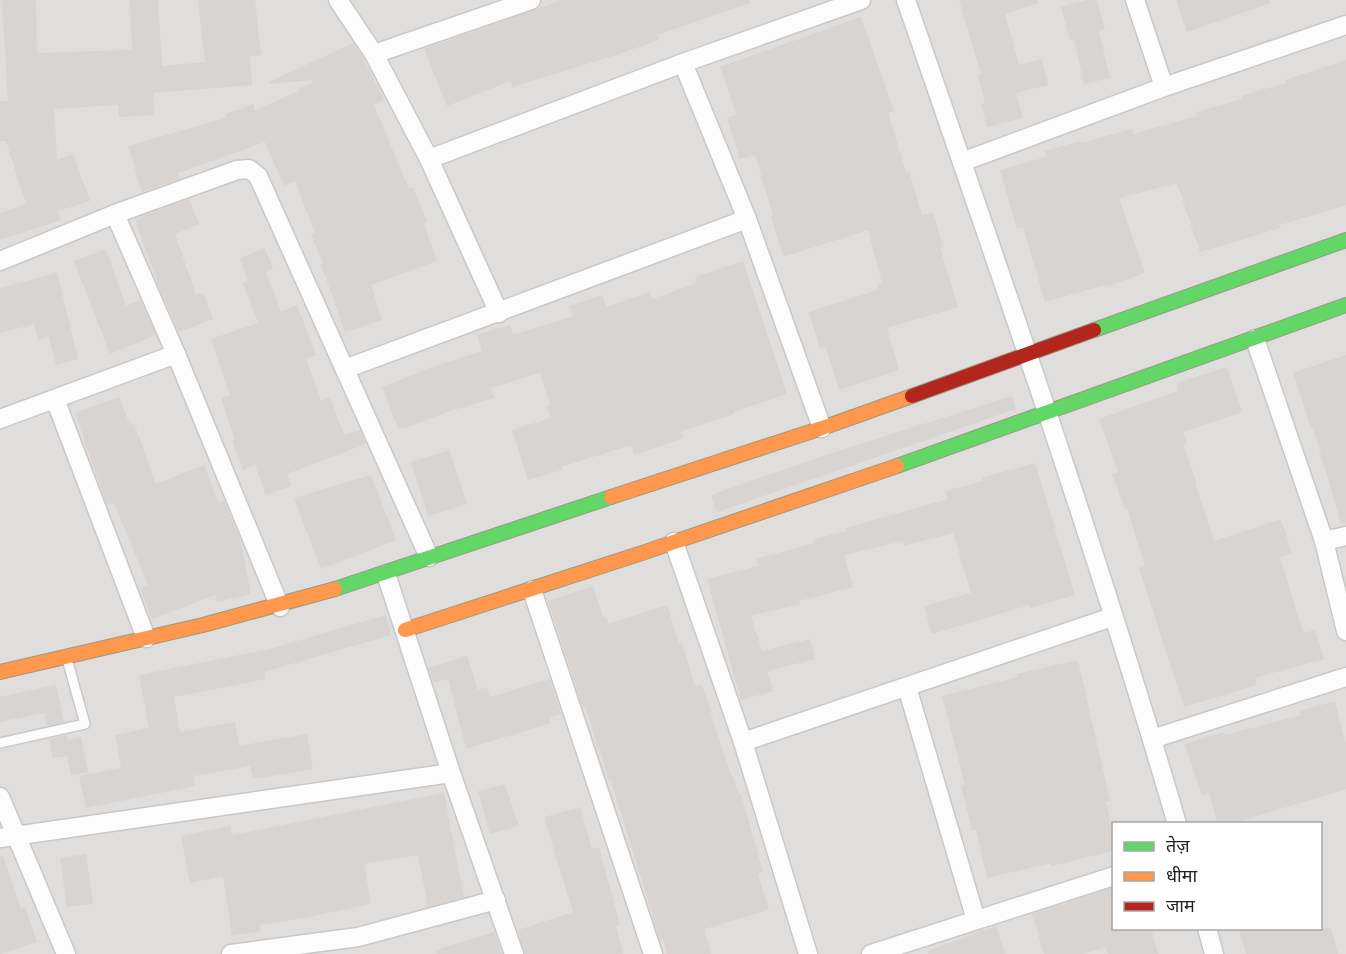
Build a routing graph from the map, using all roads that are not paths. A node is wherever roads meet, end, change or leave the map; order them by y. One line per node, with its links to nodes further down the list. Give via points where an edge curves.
1 (338, 0): 7 (street)
2 (531, 0): 7 (street)
3 (861, 0): 8 (street)
4 (906, 0): 11 (street)
5 (1135, 0): 9 (street)
6 (1346, 25): 9 (street)
7 (374, 54): 10 (street)
8 (683, 63): 10 (street); 13 (street)
9 (1164, 87): 11 (street)
10 (429, 159): 17 (street)
11 (962, 162): 20 (street)
12 (115, 214): 15 (street); 19 (street); 21 (street, via 249,169 258,176)
13 (747, 219): 17 (street); 25 (street)
14 (1346, 240): 20 (street)
15 (0, 261)
16 (1346, 305): 18 (street)
17 (499, 313): 21 (street)
18 (1255, 339): 23 (street); 27 (street)
19 (176, 354): 22 (street); 32 (street)
20 (1027, 354): 23 (street); 25 (street)
21 (345, 369): 29 (street)
22 (55, 399): 24 (street); 36 (street)
23 (1049, 413): 28 (street); 33 (street)
24 (0, 419)
25 (822, 428): 29 (street)
26 (1346, 536): 27 (street)
27 (1324, 541): 35 (street)
28 (674, 542): 31 (street); 43 (street)
29 (429, 557): 30 (street)
30 (386, 574): 32 (street); 34 (street)
31 (532, 590): 34 (street); 56 (street)
32 (280, 607): 36 (street)
33 (1112, 617): 40 (street); 41 (street)
34 (405, 630): 44 (street)
35 (1346, 631)
36 (146, 638): 37 (street)
37 (67, 658): 38 (street); 42 (lane, via 85,723)
38 (0, 672)
39 (1346, 677): 41 (street)
40 (908, 687): 43 (street); 50 (street)
41 (1152, 739): 46 (street)
42 (0, 742)
43 (743, 742): 57 (street)
44 (451, 773): 47 (street); 49 (street)
45 (0, 797): 47 (street)
46 (1176, 822)
47 (7, 836): 53 (street)
48 (1112, 876): 50 (street)
49 (496, 900): 52 (street); 55 (street)
50 (976, 920): 58 (street)
51 (1208, 930): 59 (street)
52 (361, 946): 54 (street)
53 (66, 954)
54 (231, 954)
55 (514, 954)
56 (653, 954)
57 (808, 954)
58 (872, 954)
59 (1214, 954)

